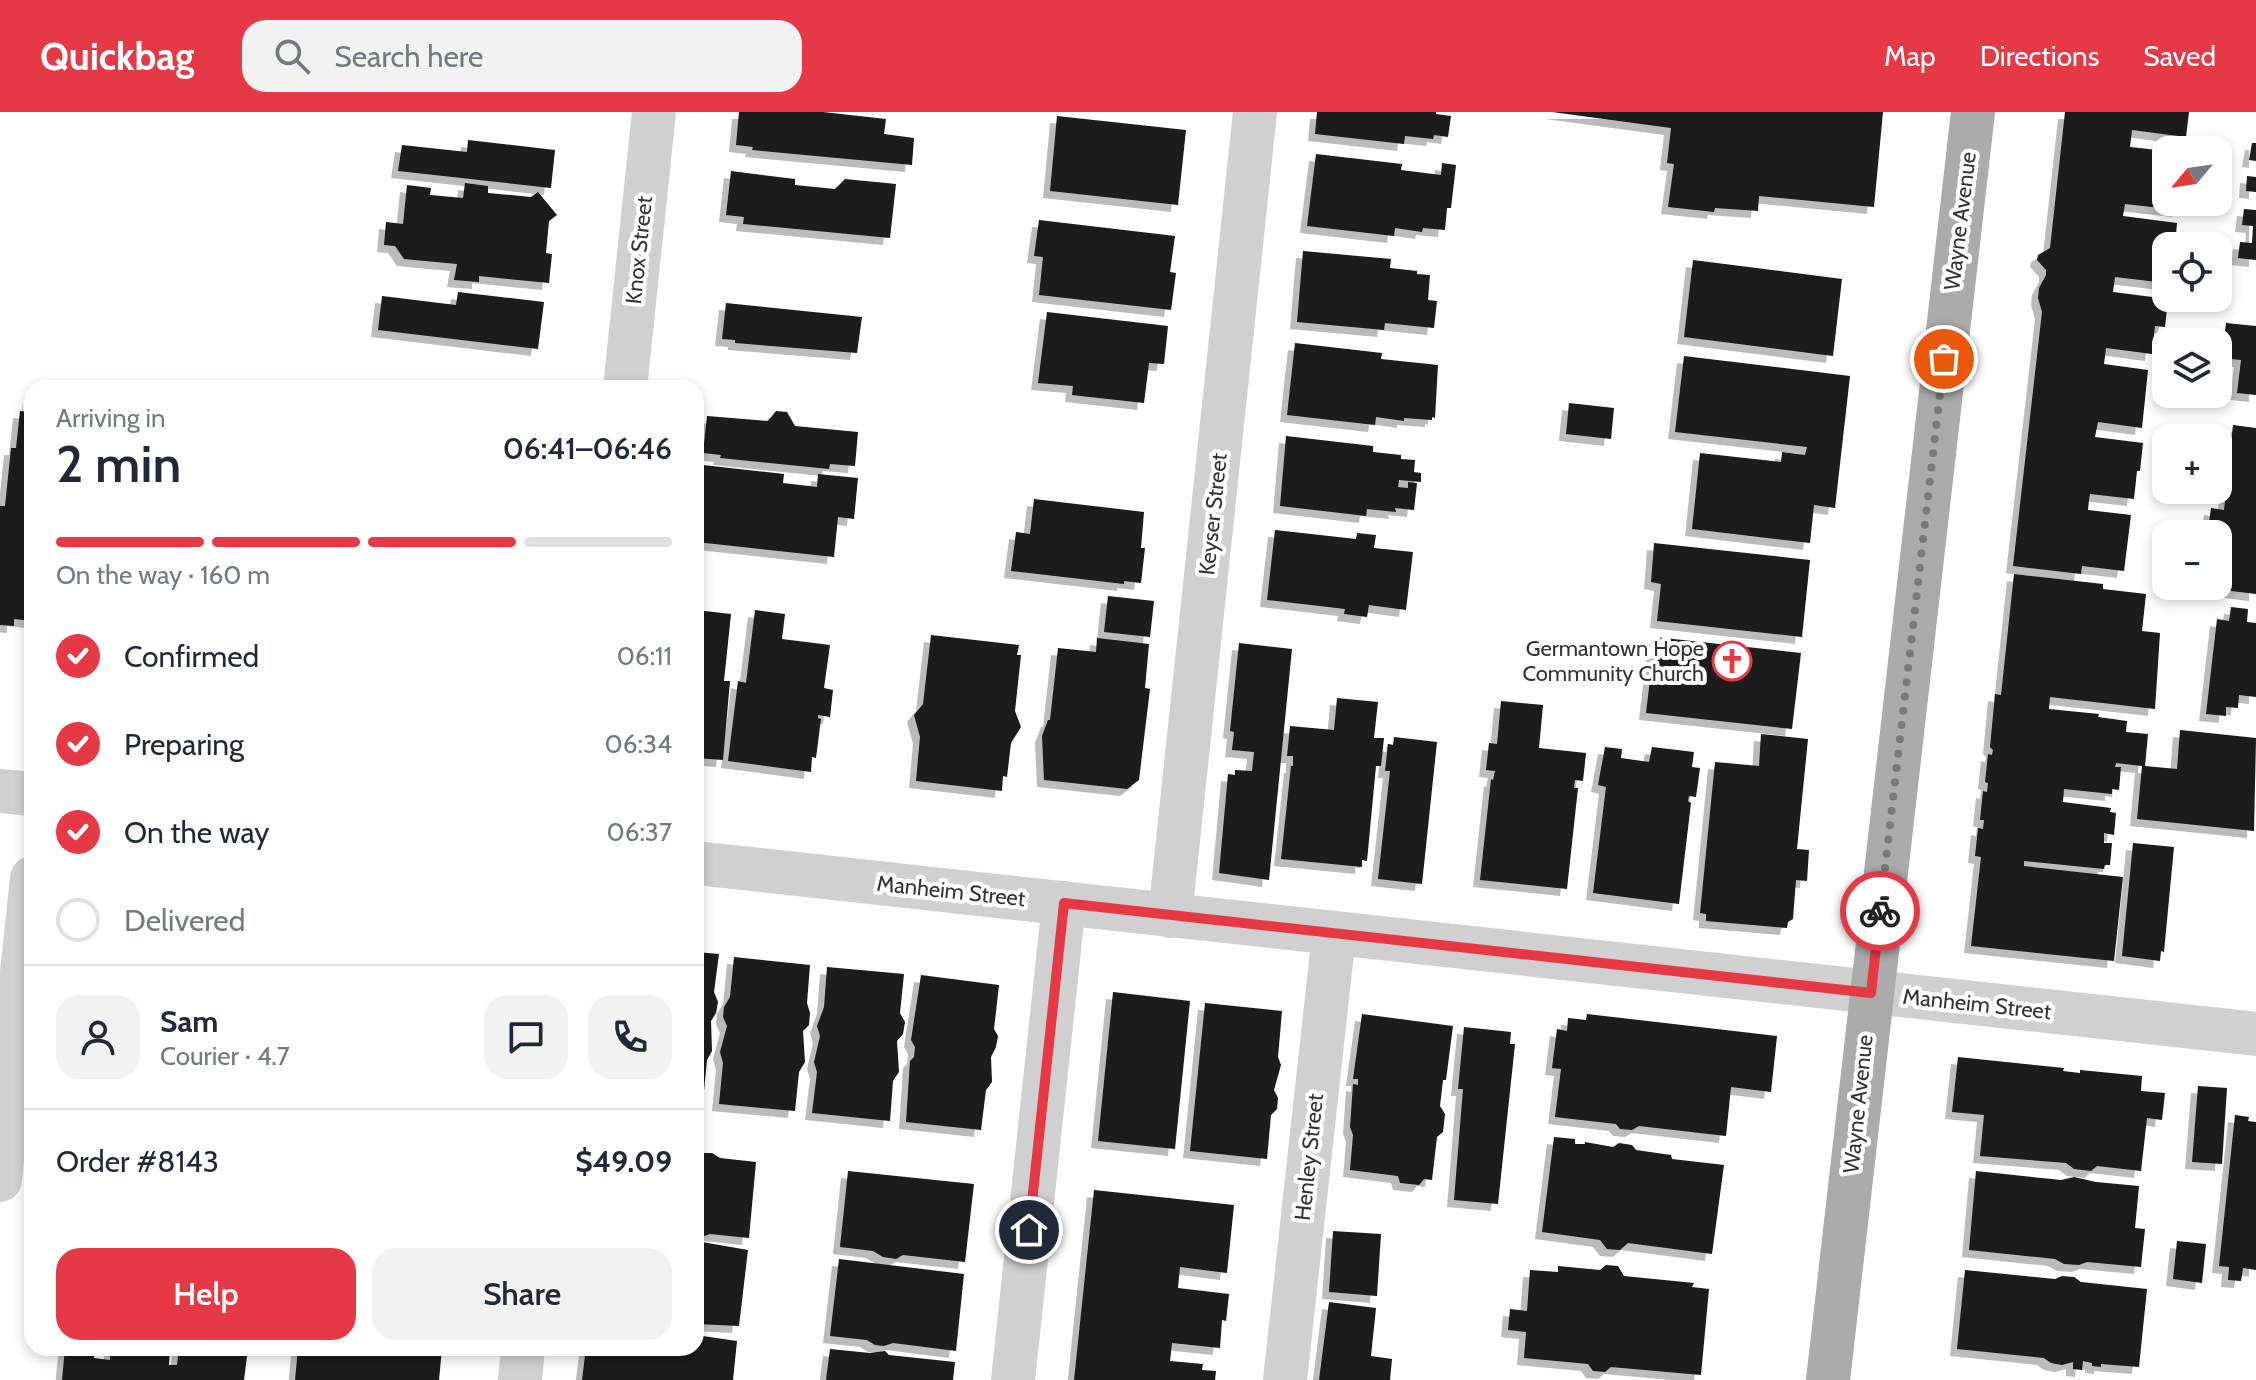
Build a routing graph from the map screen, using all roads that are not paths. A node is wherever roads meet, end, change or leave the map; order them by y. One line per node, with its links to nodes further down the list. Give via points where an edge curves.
1 (654, 112): 4 (street, Knox Street)
2 (1255, 112): 9 (street, Keyser Street)
3 (1973, 112): 12 (main road, Wayne Avenue)
4 (626, 380)
5 (0, 791): 6 (street)
6 (24, 793)
7 (704, 864): 8 (street, Manheim Street)
8 (1064, 903): 9 (street, Manheim Street); 17 (street)
9 (1170, 916): 10 (street, Manheim Street)
10 (1334, 934): 12 (street, Manheim Street); 18 (street, Henley Street)
11 (24, 954): 14 (street)
12 (1871, 993): 13 (street, Manheim Street); 19 (main road, Wayne Avenue)
13 (2256, 1034)
14 (0, 1180)
15 (522, 1356): 16 (street)
16 (520, 1380)
17 (1013, 1380)
18 (1285, 1380)
19 (1828, 1380)

